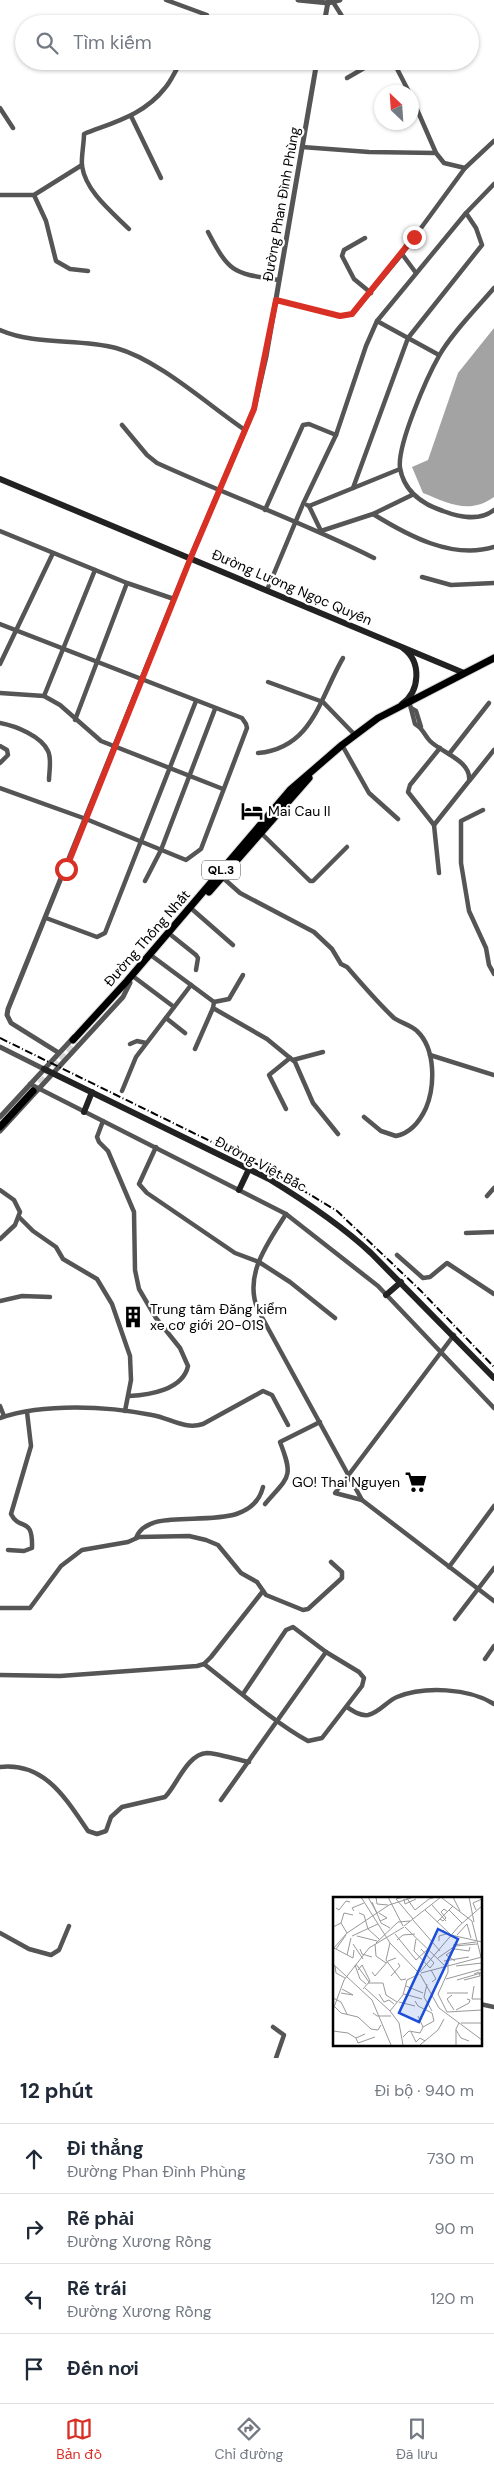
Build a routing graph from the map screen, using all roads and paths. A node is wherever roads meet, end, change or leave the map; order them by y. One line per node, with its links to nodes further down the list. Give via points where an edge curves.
1 (166, 0): 5 (street)
2 (298, 0): 4 (street)
3 (340, 0): 4 (street)
4 (330, 2): 6 (street); 7 (street)
5 (207, 15)
6 (326, 15)
7 (340, 15)
8 (177, 70): 16 (street, via 166,88)
9 (316, 70): 19 (street, Đường Phan Đình Phùng)
10 (361, 70): 12 (street)
11 (398, 70): 13 (street)
12 (347, 78)
13 (405, 85)
14 (0, 108): 17 (street)
15 (419, 114): 20 (street)
16 (131, 116): 21 (street, via 84,134); 23 (street)
17 (13, 128)
18 (494, 141): 22 (street)
19 (302, 147): 20 (street); 34 (street, Đường Phan Đình Phùng)
20 (436, 153): 22 (street, via 444,163)
21 (82, 166): 26 (street); 28 (street, via 95,193)
22 (465, 168): 31 (street)
23 (161, 178)
24 (494, 184): 27 (street)
25 (0, 195): 26 (street)
26 (34, 196): 32 (street, via 46,221 57,262 70,269)
27 (466, 213): 33 (street); 40 (street, via 482,245)
28 (129, 229)
29 (208, 232): 34 (street, via 222,259 235,271)
30 (365, 238): 36 (street, via 344,250 342,256 354,279)
31 (402, 254): 33 (street); 36 (street)
32 (88, 272)
33 (416, 273): 38 (street)
34 (279, 280): 37 (street, Đường Phan Đình Phùng)
35 (494, 288): 41 (street)
36 (371, 293): 37 (street, via 352,314 340,316)
37 (276, 300): 43 (street, Đường Phan Đình Phùng, via 256,399)
38 (377, 321): 40 (street); 44 (street)
39 (0, 330): 43 (street, via 32,339 120,349 156,368)
40 (408, 338): 41 (street); 47 (street)
41 (439, 355): 45 (street, via 412,416)
42 (122, 425): 48 (street, via 157,462)
43 (245, 430): 48 (street, Đường Phan Đình Phùng)
44 (336, 435): 50 (street); 52 (street, via 309,424 303,425)
45 (400, 469): 47 (street); 49 (street)
46 (0, 479): 61 (main road, Đường Lương Ngọc Quyến)
47 (353, 488): 51 (street)
48 (219, 490): 52 (street); 61 (street, Đường Phan Đình Phùng)
49 (412, 495): 53 (street, via 462,517 478,517); 54 (street)
50 (303, 504): 51 (street); 56 (street)
51 (309, 506): 58 (street)
52 (265, 510): 56 (street)
53 (492, 511): 55 (street)
54 (373, 514): 58 (street); 59 (street, via 390,525 442,547 466,551)
55 (494, 518)
56 (295, 523): 58 (street); 67 (street)
57 (0, 531): 60 (street)
58 (321, 531): 62 (street)
59 (494, 547)
60 (53, 553): 63 (street); 70 (street)
61 (191, 557): 67 (main road, Đường Lương Ngọc Quyến); 68 (street, Đường Phan Đình Phùng)
62 (374, 558)
63 (95, 570): 65 (street); 72 (street)
64 (422, 577): 66 (street, via 451,585)
65 (128, 583): 68 (street); 75 (street)
66 (494, 583)
67 (267, 590): 71 (main road, Đường Lương Ngọc Quyến)
68 (174, 598): 78 (street, Đường Phan Đình Phùng)
69 (0, 624): 70 (street)
70 (15, 630): 72 (street); 76 (street)
71 (398, 644): 77 (main road, Đường Lương Ngọc Quyến); 86 (main road, via 413,659 416,680 407,700)
72 (63, 650): 75 (street); 81 (street)
73 (343, 658): 83 (street)
74 (494, 658): 77 (highway, QL.3)
75 (98, 663): 78 (street); 88 (street)
76 (0, 664)
77 (464, 673): 85 (highway, Đường Thống Nhất / QL.3)
78 (142, 678): 82 (street); 93 (street, Đường Phan Đình Phùng)
79 (268, 682): 83 (street)
80 (0, 693): 81 (street)
81 (44, 696): 88 (street, via 60,705)
82 (196, 701): 87 (street); 100 (street)
83 (323, 702): 90 (street); 96 (street, via 295,739 274,751)
84 (489, 703): 97 (street)
85 (410, 704): 86 (highway, Đường Thống Nhất / QL.3); 94 (street, via 421,727 432,743)
86 (398, 707): 90 (highway, Đường Thống Nhất / QL.3)
87 (215, 708): 101 (street); 105 (street, via 242,718 246,724)
88 (75, 720): 93 (street)
89 (0, 723): 102 (street, via 29,733 46,748)
90 (355, 735): 91 (highway, Đường Thống Nhất / QL.3)
91 (342, 745): 99 (highway, Đường Thống Nhất / QL.3); 108 (street, via 369,793)
92 (0, 746): 98 (street, via 7,750 8,755)
93 (115, 748): 100 (street); 107 (street, Đường Phan Đình Phùng)
94 (440, 748): 97 (street); 109 (street, via 408,792)
95 (494, 750): 103 (street)
96 (258, 753)
97 (449, 754): 103 (street, via 466,768)
98 (0, 763)
99 (319, 763): 110 (highway, Đường Thống Nhất / QL.3, via 295,796); 125 (highway, Đường Thống Nhất / QL.3, via 290,790)
100 (170, 768): 101 (street); 111 (street)
101 (190, 776): 105 (street); 113 (street)
102 (49, 780)
103 (469, 781): 109 (street)
104 (0, 788): 107 (street)
105 (223, 789): 113 (street, via 197,854 182,860)
106 (483, 810): 124 (street, via 461,821 461,863 469,911 484,942)
107 (86, 819): 111 (street); 118 (street, Đường Phan Đình Phùng)
108 (398, 819)
109 (434, 825): 114 (street)
110 (261, 833): 112 (street, via 310,881 314,881); 115 (highway, Đường Thống Nhất / QL.3)
111 (142, 843): 113 (street); 118 (street, via 106,933 101,937)
112 (347, 847)
113 (161, 850): 116 (street)
114 (439, 873)
115 (222, 877): 117 (highway, Đường Thống Nhất / QL.3); 138 (street, via 240,894 314,932 393,1016 419,1032)
116 (145, 880)
117 (193, 910): 119 (highway, Đường Thống Nhất / QL.3); 120 (street)
118 (46, 918): 137 (street, Đường Phan Đình Phùng, via 7,1016 10,1023)
119 (171, 935): 121 (highway, Đường Thống Nhất / QL.3); 122 (street, via 196,955)
120 (234, 945)
121 (152, 956): 125 (highway, Đường Thống Nhất / QL.3); 126 (street)
122 (196, 970)
123 (243, 974): 127 (street, via 229,999)
124 (494, 974)
125 (130, 980): 128 (street); 131 (highway, Đường Thống Nhất / QL.3); 137 (street, via 114,991); 139 (street, via 123,997)
126 (191, 985): 127 (street); 128 (street)
127 (214, 1005): 135 (street); 140 (street)
128 (174, 1007): 129 (street)
129 (166, 1018): 130 (street); 132 (street)
130 (185, 1033)
131 (75, 1041)
132 (146, 1043): 133 (street); 145 (street, via 133,1062)
133 (130, 1044)
134 (0, 1047): 141 (street, Đường Việt Bắc)
135 (195, 1049)
136 (324, 1052): 140 (street)
137 (59, 1053): 139 (street); 141 (street)
138 (430, 1055): 143 (street); 149 (street, via 430,1096 415,1126 396,1136 381,1131)
139 (66, 1059): 142 (street)
140 (292, 1059): 147 (street, via 269,1075); 154 (street, via 313,1103)
141 (44, 1069): 142 (main road, Đường Việt Bắc); 144 (street)
142 (52, 1072): 144 (street); 146 (main road, Đường Việt Bắc)
143 (494, 1075)
144 (33, 1088): 148 (street); 150 (highway); 152 (highway); 153 (street)
145 (122, 1091)
146 (92, 1092): 148 (main road); 156 (main road, Đường Việt Bắc)
147 (286, 1109)
148 (84, 1112): 151 (street)
149 (364, 1117)
150 (0, 1119)
151 (102, 1121): 155 (street); 177 (street, via 97,1137 108,1152 134,1212 135,1270 139,1288 156,1318 183,1353 188,1366 183,1377 170,1386 152,1394)
152 (0, 1127)
153 (0, 1131)
154 (338, 1134)
155 (156, 1148): 159 (street); 167 (street, via 139,1184 147,1193 236,1253)
156 (249, 1169): 159 (main road); 168 (main road, Đường Việt Bắc, via 327,1216)
157 (494, 1188): 160 (street)
158 (0, 1190): 162 (street, via 17,1204)
159 (239, 1190): 161 (street)
160 (487, 1196)
161 (286, 1214): 167 (street); 170 (street)
162 (19, 1217): 165 (street); 177 (street, via 56,1247 61,1257 100,1282 121,1324 129,1349 132,1370)
163 (494, 1232): 164 (street)
164 (466, 1233)
165 (0, 1239)
166 (397, 1255): 169 (street, via 423,1278 430,1277 447,1263)
167 (258, 1262): 173 (street, via 290,1282); 183 (street, via 254,1300)
168 (401, 1282): 170 (main road); 174 (main road, Đường Việt Bắc)
169 (494, 1294)
170 (386, 1295): 175 (street)
171 (50, 1297): 172 (street, via 22,1296)
172 (0, 1301)
173 (335, 1318)
174 (454, 1336): 175 (street); 176 (main road, Đường Việt Bắc)
175 (441, 1352): 179 (street); 185 (street)
176 (494, 1378)
177 (129, 1396): 180 (street)
178 (0, 1406): 182 (street)
179 (494, 1408)
180 (125, 1411): 181 (street, via 70,1408); 184 (street, via 154,1415 184,1426 197,1426 263,1391 272,1395)
181 (26, 1412): 182 (street); 191 (street, via 31,1446 11,1514 32,1531 32,1548)
182 (2, 1417)
183 (320, 1422): 185 (street); 188 (street, via 280,1442 290,1466 287,1479)
184 (288, 1425)
185 (347, 1474): 187 (street); 187 (street, via 335,1493)
186 (263, 1487): 190 (street, via 256,1500 236,1515 164,1521 142,1528)
187 (362, 1500): 193 (street)
188 (265, 1504)
189 (494, 1506): 193 (street)
190 (136, 1538): 196 (street, via 189,1536 215,1543 241,1573 257,1582); 198 (street, via 82,1550 60,1566 30,1608)
191 (8, 1550)
192 (331, 1562): 196 (street, via 342,1572 342,1578 305,1610 269,1597)
193 (449, 1567): 195 (street)
194 (494, 1568): 195 (street)
195 (478, 1590): 197 (street); 199 (street)
196 (262, 1591): 203 (street)
197 (494, 1601)
198 (0, 1608)
199 (455, 1619)
200 (494, 1646): 202 (street)
201 (326, 1652): 205 (street, via 296,1628 288,1628); 207 (street, via 364,1678); 208 (street)
202 (485, 1659)
203 (204, 1664): 204 (street, via 60,1676); 205 (street)
204 (0, 1675)
205 (243, 1694): 208 (street)
206 (494, 1704): 207 (street, via 478,1696 450,1690 395,1697 367,1715)
207 (347, 1707): 208 (street, via 322,1738 316,1740 304,1738)
208 (278, 1720): 209 (street)
209 (249, 1762): 210 (street, via 209,1753 201,1755 189,1764 165,1797 122,1807 111,1817 106,1831 93,1834 88,1832 57,1788 37,1772); 211 (street)
210 (0, 1768)
211 (221, 1800)
212 (69, 1926): 213 (street, via 58,1950 51,1955 28,1949)
213 (0, 1933)
214 (273, 2027): 215 (street, via 284,2035)
215 (276, 2058)

